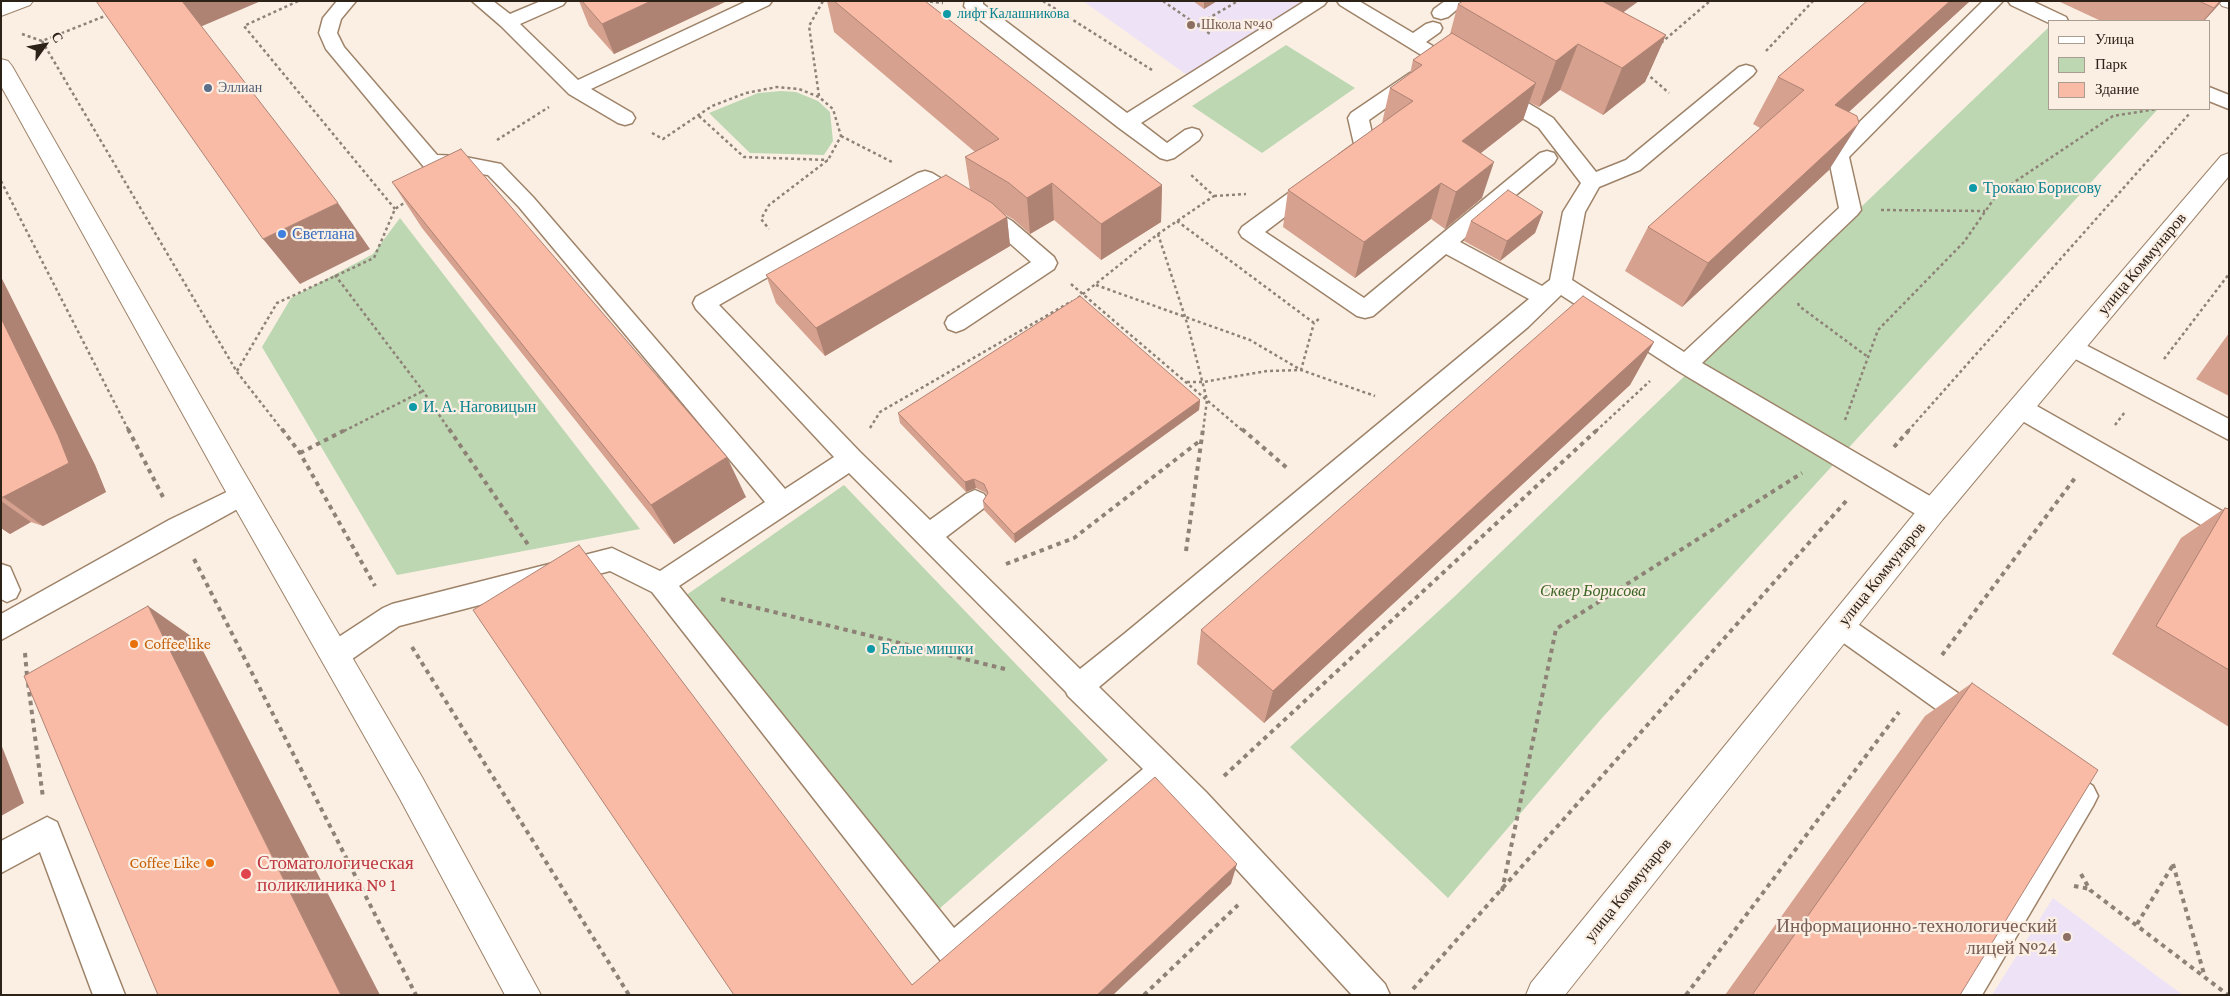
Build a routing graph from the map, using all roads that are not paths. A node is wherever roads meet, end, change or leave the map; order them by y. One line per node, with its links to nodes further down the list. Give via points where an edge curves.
1 (23, 1): 12 (main road)
2 (347, 1): 38 (lane, via 332,18 328,33 335,49 430,162 494,169 526,202)
3 (481, 1): 14 (lane)
4 (557, 1): 14 (lane)
5 (764, 1): 19 (lane)
6 (974, 1): 23 (lane, via 973,6)
7 (1318, 1): 23 (lane)
8 (1346, 1): 15 (lane)
9 (1458, 1): 15 (lane)
10 (1994, 1): 32 (lane, via 1838,154 1850,210)
11 (2017, 1): 13 (lane)
12 (1, 10)
13 (2057, 20)
14 (508, 22): 19 (lane)
15 (1413, 42): 16 (lane)
16 (1441, 59): 27 (lane, via 1546,123); 28 (lane, via 1358,118 1365,146 1250,232 1365,310)
17 (1, 66): 36 (main road)
18 (1746, 71): 27 (lane, via 1633,164)
19 (576, 89): 22 (lane)
20 (2210, 94): 21 (lane)
21 (2229, 103)
22 (625, 118)
23 (1126, 122): 24 (lane, via 1167,153)
24 (1192, 135)
25 (1547, 158): 28 (lane)
26 (2229, 161): 31 (main road, улица Коммунаров)
27 (1592, 182): 29 (lane, via 1574,212)
28 (1445, 244): 29 (lane)
29 (1552, 290): 32 (lane); 46 (lane, via 1520,321)
30 (956, 323): 35 (lane, via 1046,263 1004,226 925,178 704,303)
31 (2072, 347): 33 (main road, улица Коммунаров); 34 (lane)
32 (1680, 362): 39 (lane)
33 (2020, 408): 39 (main road, улица Коммунаров); 40 (lane)
34 (2229, 430)
35 (851, 459): 38 (lane); 41 (lane)
36 (243, 494): 44 (lane); 45 (main road)
37 (976, 501): 41 (lane)
38 (782, 504): 42 (lane)
39 (1933, 511): 43 (main road, улица Коммунаров)
40 (2229, 528)
41 (928, 536): 46 (lane)
42 (661, 584): 45 (lane, via 612,559 392,616); 49 (lane, via 952,950)
43 (1840, 626): 47 (lane); 54 (main road, улица Коммунаров)
44 (1, 628)
45 (335, 655): 52 (main road)
46 (1078, 687): 49 (lane)
47 (1994, 734)
48 (2035, 762): 55 (lane, via 2083,796)
49 (1163, 770): 53 (lane)
50 (1, 858): 51 (lane, via 47,832)
51 (109, 995)
52 (524, 995)
53 (1374, 995)
54 (1543, 995)
55 (1964, 995)

